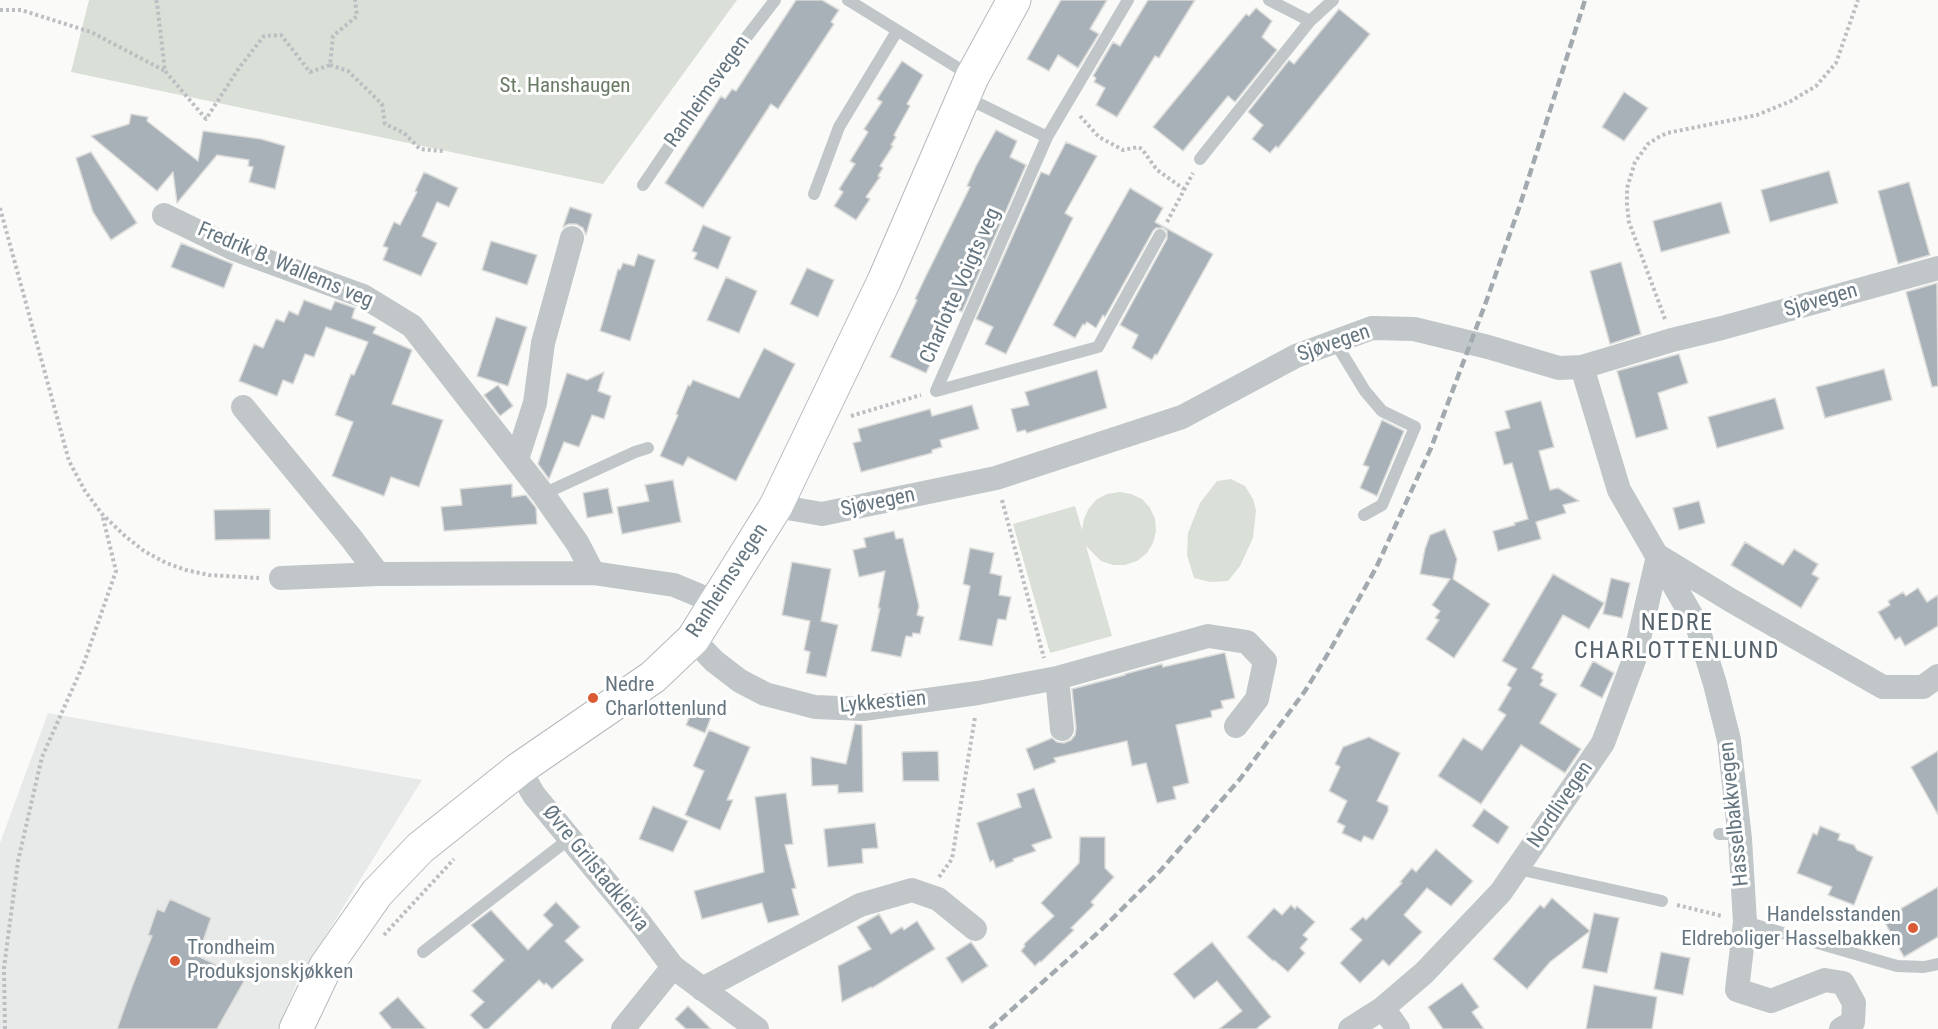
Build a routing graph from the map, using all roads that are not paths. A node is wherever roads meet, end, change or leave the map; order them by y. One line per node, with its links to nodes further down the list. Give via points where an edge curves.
1 (775, 0): 12 (lane, Ranheimsvegen)
2 (848, 0): 8 (lane)
3 (1014, 0): 9 (street, Ranheimsvegen)
4 (1128, 0): 10 (lane, Charlotte Voigts veg)
5 (1269, 0): 7 (lane)
6 (1333, 0): 7 (lane)
7 (1310, 21): 11 (lane)
8 (897, 31): 9 (lane); 13 (lane, via 839,128)
9 (968, 87): 10 (lane); 24 (street, Ranheimsvegen, via 884,281)
10 (1047, 137): 15 (lane, Charlotte Voigts veg, via 936,391 1098,347)
11 (1200, 159)
12 (643, 184)
13 (814, 194)
14 (164, 215): 22 (street, Fredrik B. Wallems veg, via 234,249 363,296 404,320)
15 (1160, 235)
16 (572, 238): 22 (street, via 543,343 535,403)
17 (1938, 268): 19 (street, Sjøvegen)
18 (1335, 342): 19 (street, Sjøvegen, via 1372,328 1414,329 1559,368); 24 (street, Sjøvegen, via 1296,356 1182,417 996,478 822,514); 25 (lane, via 1382,411 1415,427 1382,506)
19 (1582, 367): 26 (street, Hasselbakkvegen, via 1619,490)
20 (243, 407): 28 (street)
21 (648, 448): 23 (lane)
22 (517, 459): 23 (street, Fredrik B. Wallems veg)
23 (543, 494): 27 (street, Fredrik B. Wallems veg)
24 (776, 507): 30 (street, Ranheimsvegen)
25 (1364, 515)
26 (1658, 556): 32 (street, Hasselbakkvegen, via 1883,687 1923,687); 38 (street, Nordlivegen, via 1634,660 1603,743); 40 (street, Hasselbakkvegen, via 1697,625 1729,740 1729,834)
27 (593, 573): 28 (street); 30 (street, via 674,585)
28 (378, 574): 29 (street)
29 (281, 578)
30 (715, 602): 31 (street, Ranheimsvegen)
31 (693, 639): 33 (street, Lykkestien, via 740,681 765,694 815,707 863,710); 36 (street, Ranheimsvegen, via 653,677)
32 (1938, 676)
33 (1053, 678): 34 (street, Lykkestien, via 1208,636 1247,642 1265,661 1257,699); 35 (street)
34 (1236, 726)
35 (1062, 729)
36 (519, 769): 37 (street, Øvre Grilstadkleiva); 47 (street, Ranheimsvegen, via 420,848 377,893 326,966)
37 (569, 839): 42 (lane); 44 (street, Øvre Grilstadkleiva)
38 (1518, 868): 39 (lane); 46 (street, Nordlivegen, via 1502,892 1424,973)
39 (1662, 901)
40 (1744, 922): 43 (lane, via 1897,966); 52 (street, Hasselbakkvegen, via 1737,990 1771,1001 1825,980 1843,983 1854,1003 1853,1022)
41 (975, 929): 45 (street, via 938,899 912,890 860,905)
42 (423, 952)
43 (1938, 964)
44 (673, 967): 45 (street, Øvre Grilstadkleiva); 48 (street)
45 (702, 989): 49 (street, Øvre Grilstadkleiva)
46 (1383, 1008): 50 (street, Nordlivegen); 51 (street)
47 (296, 1029)
48 (623, 1029)
49 (757, 1029)
50 (1350, 1029)
51 (1398, 1029)
52 (1841, 1029)

